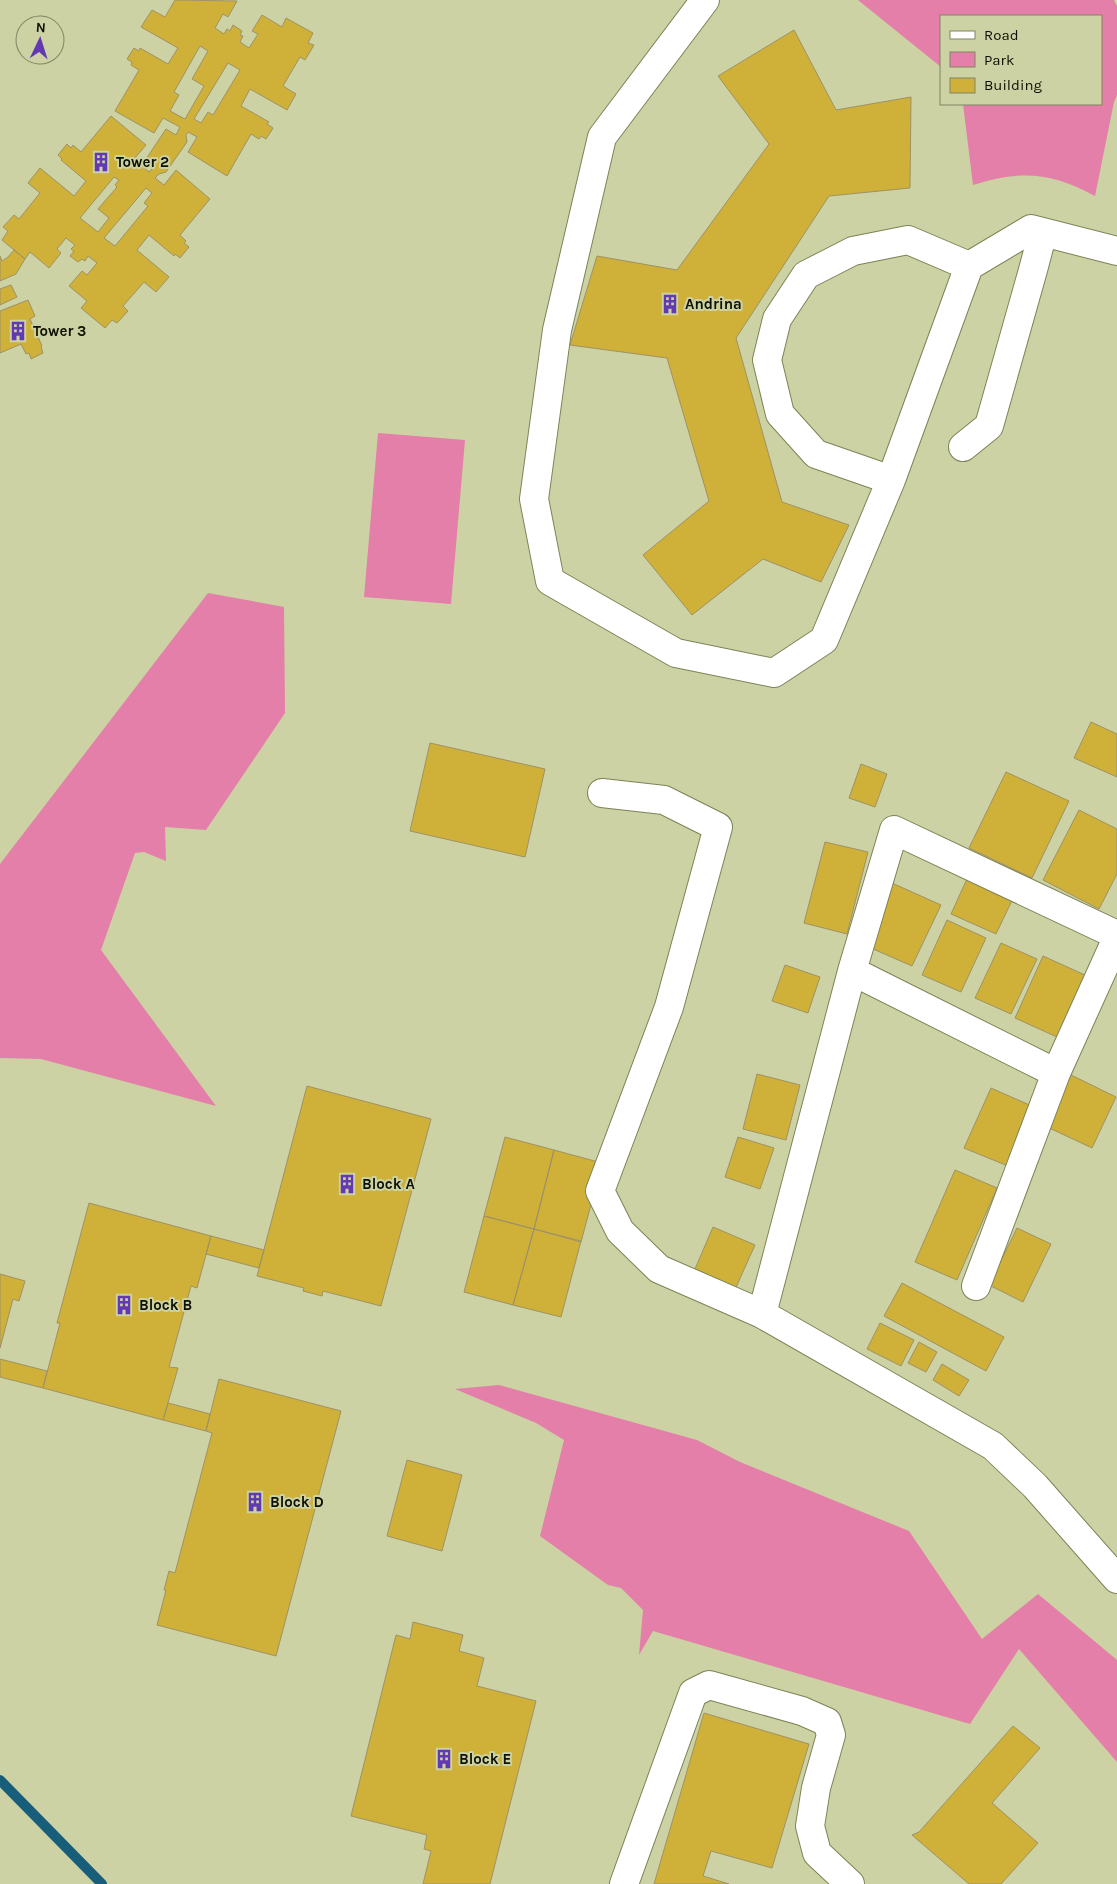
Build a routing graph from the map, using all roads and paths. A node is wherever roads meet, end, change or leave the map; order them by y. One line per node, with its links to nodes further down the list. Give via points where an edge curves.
1 (705, 0): 6 (street, via 602,137 557,330 534,499 550,581 676,653 774,673 824,640)
2 (1042, 232): 3 (street); 4 (street, via 1031,228); 5 (street, via 989,426)
3 (1117, 251)
4 (969, 266): 6 (street); 6 (street, via 908,240 853,251 806,275 777,319 767,360 780,414 816,454)
5 (963, 447)
6 (891, 480)
7 (602, 793): 12 (street, via 664,800 718,827 669,1007 600,1190 620,1231 659,1269)
8 (1117, 936): 9 (street, via 894,830); 10 (street)
9 (852, 971): 10 (street); 12 (street)
10 (1056, 1073): 11 (street)
11 (976, 1286)
12 (762, 1314): 13 (street, via 992,1446 1035,1486)
13 (1117, 1579)
14 (624, 1884): 15 (street, via 693,1693 709,1685 802,1711 827,1722 831,1735 816,1788 810,1826 817,1853)
15 (850, 1884)

